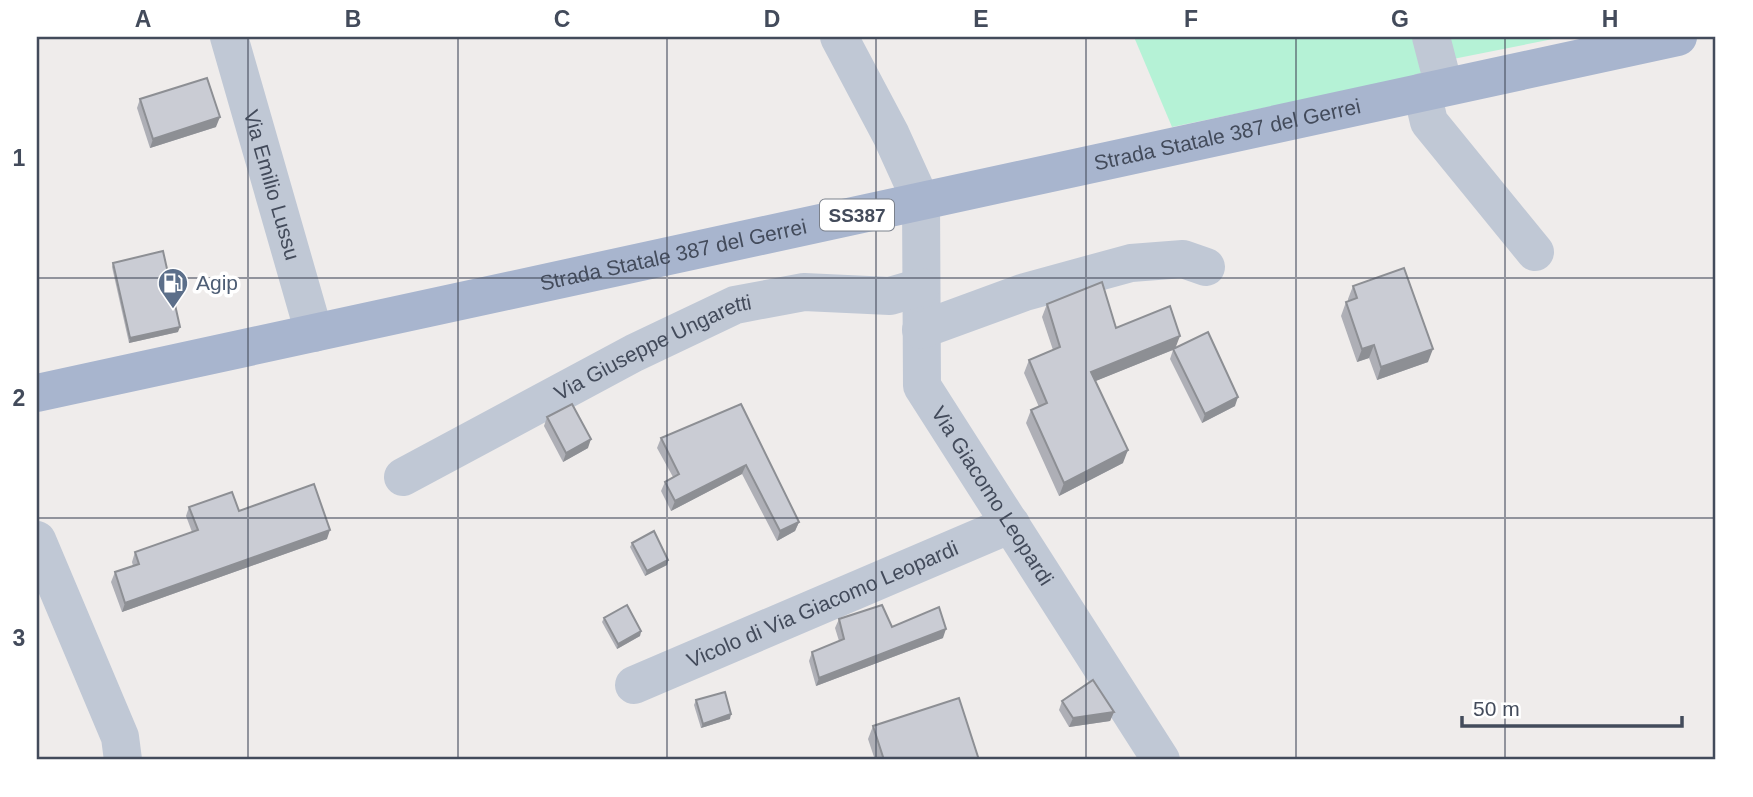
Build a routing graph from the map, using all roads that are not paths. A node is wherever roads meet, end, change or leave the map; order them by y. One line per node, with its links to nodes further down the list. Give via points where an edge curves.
1 (229, 37): 11 (street, Via Emilio Lussu)
2 (839, 37): 6 (street)
3 (1431, 37): 5 (street)
4 (1678, 37): 5 (main road, Strada Statale 387 del Gerrei / SS387)
5 (1433, 90): 6 (main road, Strada Statale 387 del Gerrei / SS387); 7 (street, via 1429,122)
6 (921, 201): 9 (street, Via Giacomo Leopardi); 11 (main road, Strada Statale 387 del Gerrei / SS387)
7 (1535, 252)
8 (1206, 267): 10 (street, via 1183,259 1131,263 1025,292)
9 (921, 287): 10 (street, Via Giacomo Leopardi); 13 (street, Via Giuseppe Ungaretti, via 890,296 804,292 735,305)
10 (921, 330): 14 (street, Via Giacomo Leopardi, via 922,386)
11 (314, 333): 12 (main road, Strada Statale 387 del Gerrei / SS387)
12 (37, 393)
13 (403, 477)
14 (1011, 524): 16 (street, Vicolo di Via Giacomo Leopardi); 18 (street, Via Giacomo Leopardi)
15 (37, 540): 17 (street, via 120,737)
16 (634, 685)
17 (123, 760)
18 (1161, 760)

